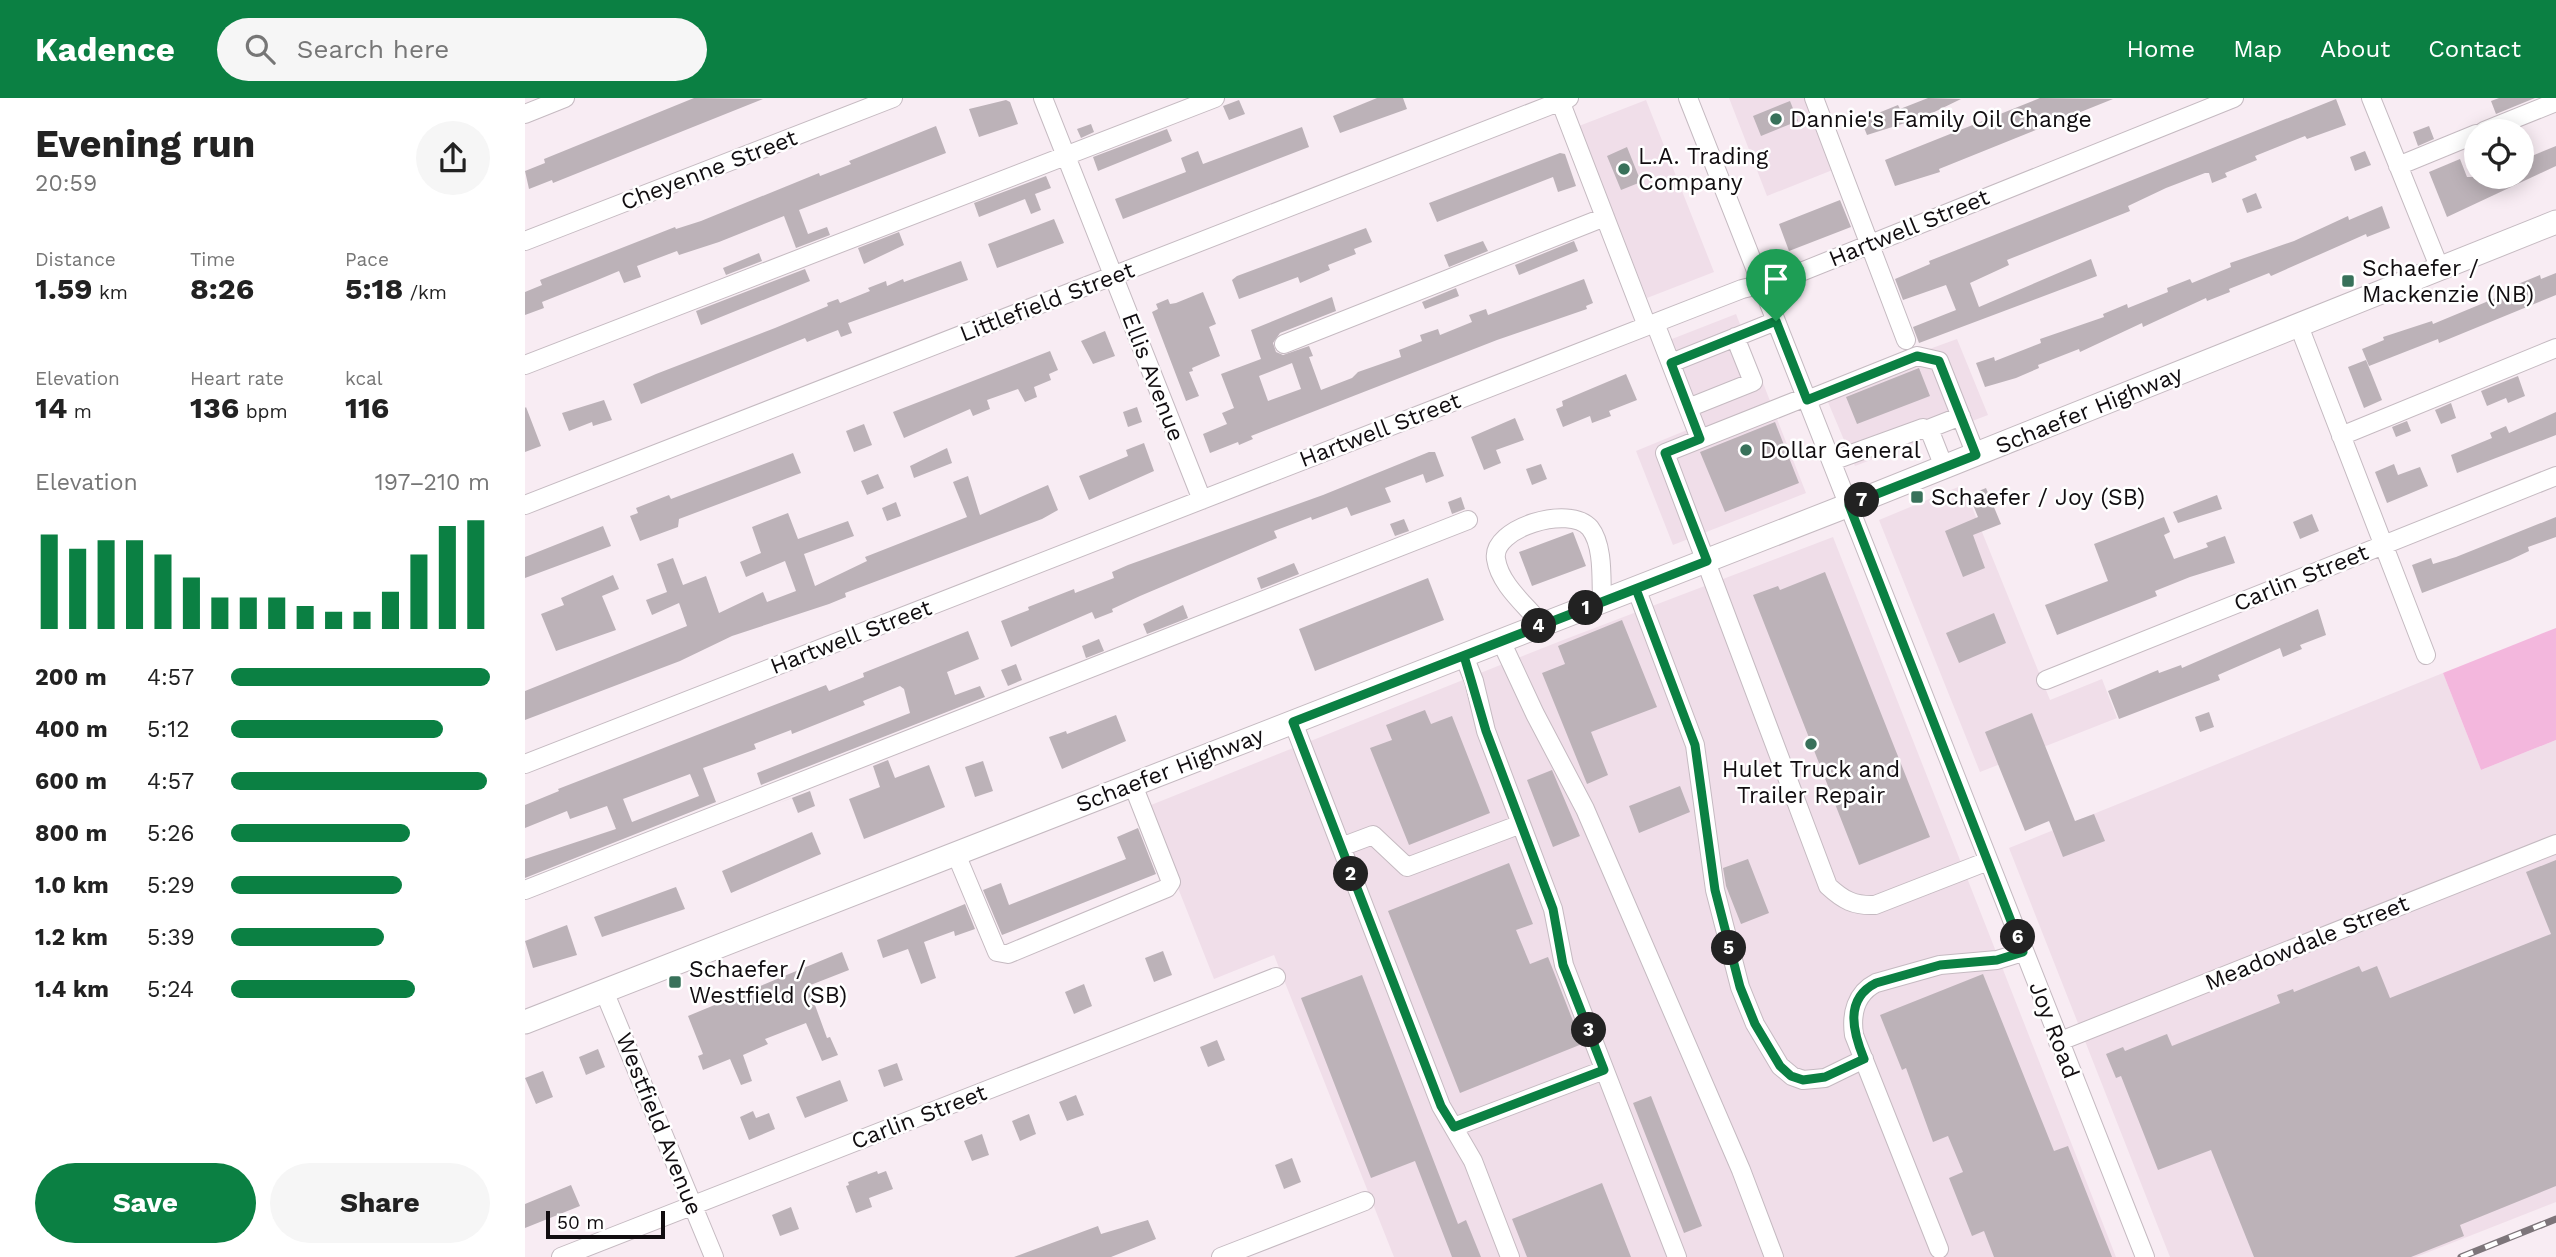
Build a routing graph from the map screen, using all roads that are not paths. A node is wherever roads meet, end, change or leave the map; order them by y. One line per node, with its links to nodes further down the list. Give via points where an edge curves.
1 (565, 98): 11 (street)
2 (893, 98): 18 (street, Cheyenne Street)
3 (1043, 98): 14 (street, Ellis Avenue)
4 (1215, 98): 14 (street)
5 (1688, 98): 22 (street, Joy Road)
6 (1814, 98): 19 (street)
7 (2234, 98): 19 (street, Hartwell Street)
8 (2371, 98): 15 (street)
9 (1562, 99): 16 (street); 21 (street, Littlefield Street)
10 (2556, 102): 12 (street)
11 (525, 114)
12 (2514, 119)
13 (2464, 140): 15 (street)
14 (1066, 156): 21 (street, Ellis Avenue); 31 (street)
15 (2398, 166): 20 (street)
16 (1605, 217): 24 (street); 28 (street)
17 (2556, 222): 20 (main road, Schaefer Highway)
18 (525, 241)
19 (1870, 244): 22 (street, Hartwell Street); 27 (street)
20 (2439, 269): 25 (main road, Schaefer Highway)
21 (1114, 276): 42 (street, Ellis Avenue); 43 (street, Littlefield Street)
22 (1762, 285): 23 (street, Joy Road); 24 (street, Hartwell Street)
23 (1776, 321): 26 (street); 32 (street, Joy Road)
24 (1651, 324): 30 (street); 42 (street, Hartwell Street)
25 (2299, 326): 36 (street); 38 (main road, Schaefer Highway)
26 (1735, 337): 30 (street); 33 (street, via 1753,383)
27 (1906, 340)
28 (1284, 344)
29 (2556, 348): 36 (street)
30 (1671, 363): 33 (street)
31 (525, 365)
32 (1807, 398): 34 (street, via 1917,356 1939,361); 37 (street); 39 (street, Joy Road)
33 (1688, 408): 37 (street)
34 (1961, 416): 35 (street); 38 (street)
35 (1928, 429): 39 (street, via 1916,428); 40 (street)
36 (2341, 436): 46 (street)
37 (1700, 439): 47 (street, via 1665,453)
38 (1976, 455): 40 (main road, Schaefer Highway)
39 (1832, 461): 44 (street, Joy Road)
40 (1944, 467): 44 (main road, Schaefer Highway)
41 (2556, 476): 46 (street, Carlin Street)
42 (1202, 500): 56 (street, Hartwell Street)
43 (525, 505)
44 (1849, 505): 47 (main road, Schaefer Highway); 62 (street, Joy Road)
45 (1468, 520): 63 (street)
46 (2384, 545): 52 (street); 54 (street, Carlin Street)
47 (1707, 561): 48 (main road, Schaefer Highway); 62 (street, via 1828,886 1858,906 1875,905)
48 (1636, 589): 49 (main road, Schaefer Highway); 69 (street, via 1695,745 1715,890 1740,987 1759,1032 1780,1066 1803,1080 1825,1077)
49 (1602, 601): 50 (main road, Schaefer Highway); 50 (street, via 1597,541 1589,527 1573,517 1558,516 1518,530 1497,545 1495,557 1501,575)
50 (1542, 625): 51 (main road, Schaefer Highway)
51 (1501, 641): 53 (main road, Schaefer Highway); 80 (street, via 1585,809)
52 (2426, 655)
53 (1464, 656): 55 (main road, Schaefer Highway); 58 (street)
54 (2046, 680)
55 (1293, 722): 57 (main road, Schaefer Highway); 60 (street)
56 (525, 764)
57 (1133, 785): 61 (main road, Schaefer Highway); 61 (street, via 1171,882 1167,888 1008,954 997,952 987,935)
58 (1521, 824): 60 (street, via 1407,867 1373,835); 70 (street, via 1553,909 1563,965)
59 (2556, 844): 68 (street, Meadowdale Street)
60 (1341, 847): 71 (street, via 1441,1106)
61 (956, 854): 66 (main road, Schaefer Highway)
62 (1988, 861): 64 (street, Joy Road)
63 (525, 890)
64 (2023, 952): 68 (street, Joy Road); 69 (street, via 1997,960 1940,965 1866,988 1852,1017)
65 (1276, 977): 73 (street, Carlin Street)
66 (604, 991): 67 (main road, Schaefer Highway); 73 (street, Westfield Avenue)
67 (525, 1022)
68 (2058, 1042): 81 (street, Joy Road)
69 (1864, 1059): 74 (street)
70 (1604, 1070): 71 (street); 79 (street)
71 (1454, 1127): 78 (street, via 1473,1161)
72 (1365, 1201): 77 (street)
73 (693, 1205): 75 (street, Carlin Street); 76 (street, Westfield Avenue)
74 (1939, 1249)
75 (561, 1257)
76 (714, 1257)
77 (1221, 1257)
78 (1510, 1257)
79 (1677, 1257)
80 (1775, 1257)
81 (2145, 1257)

